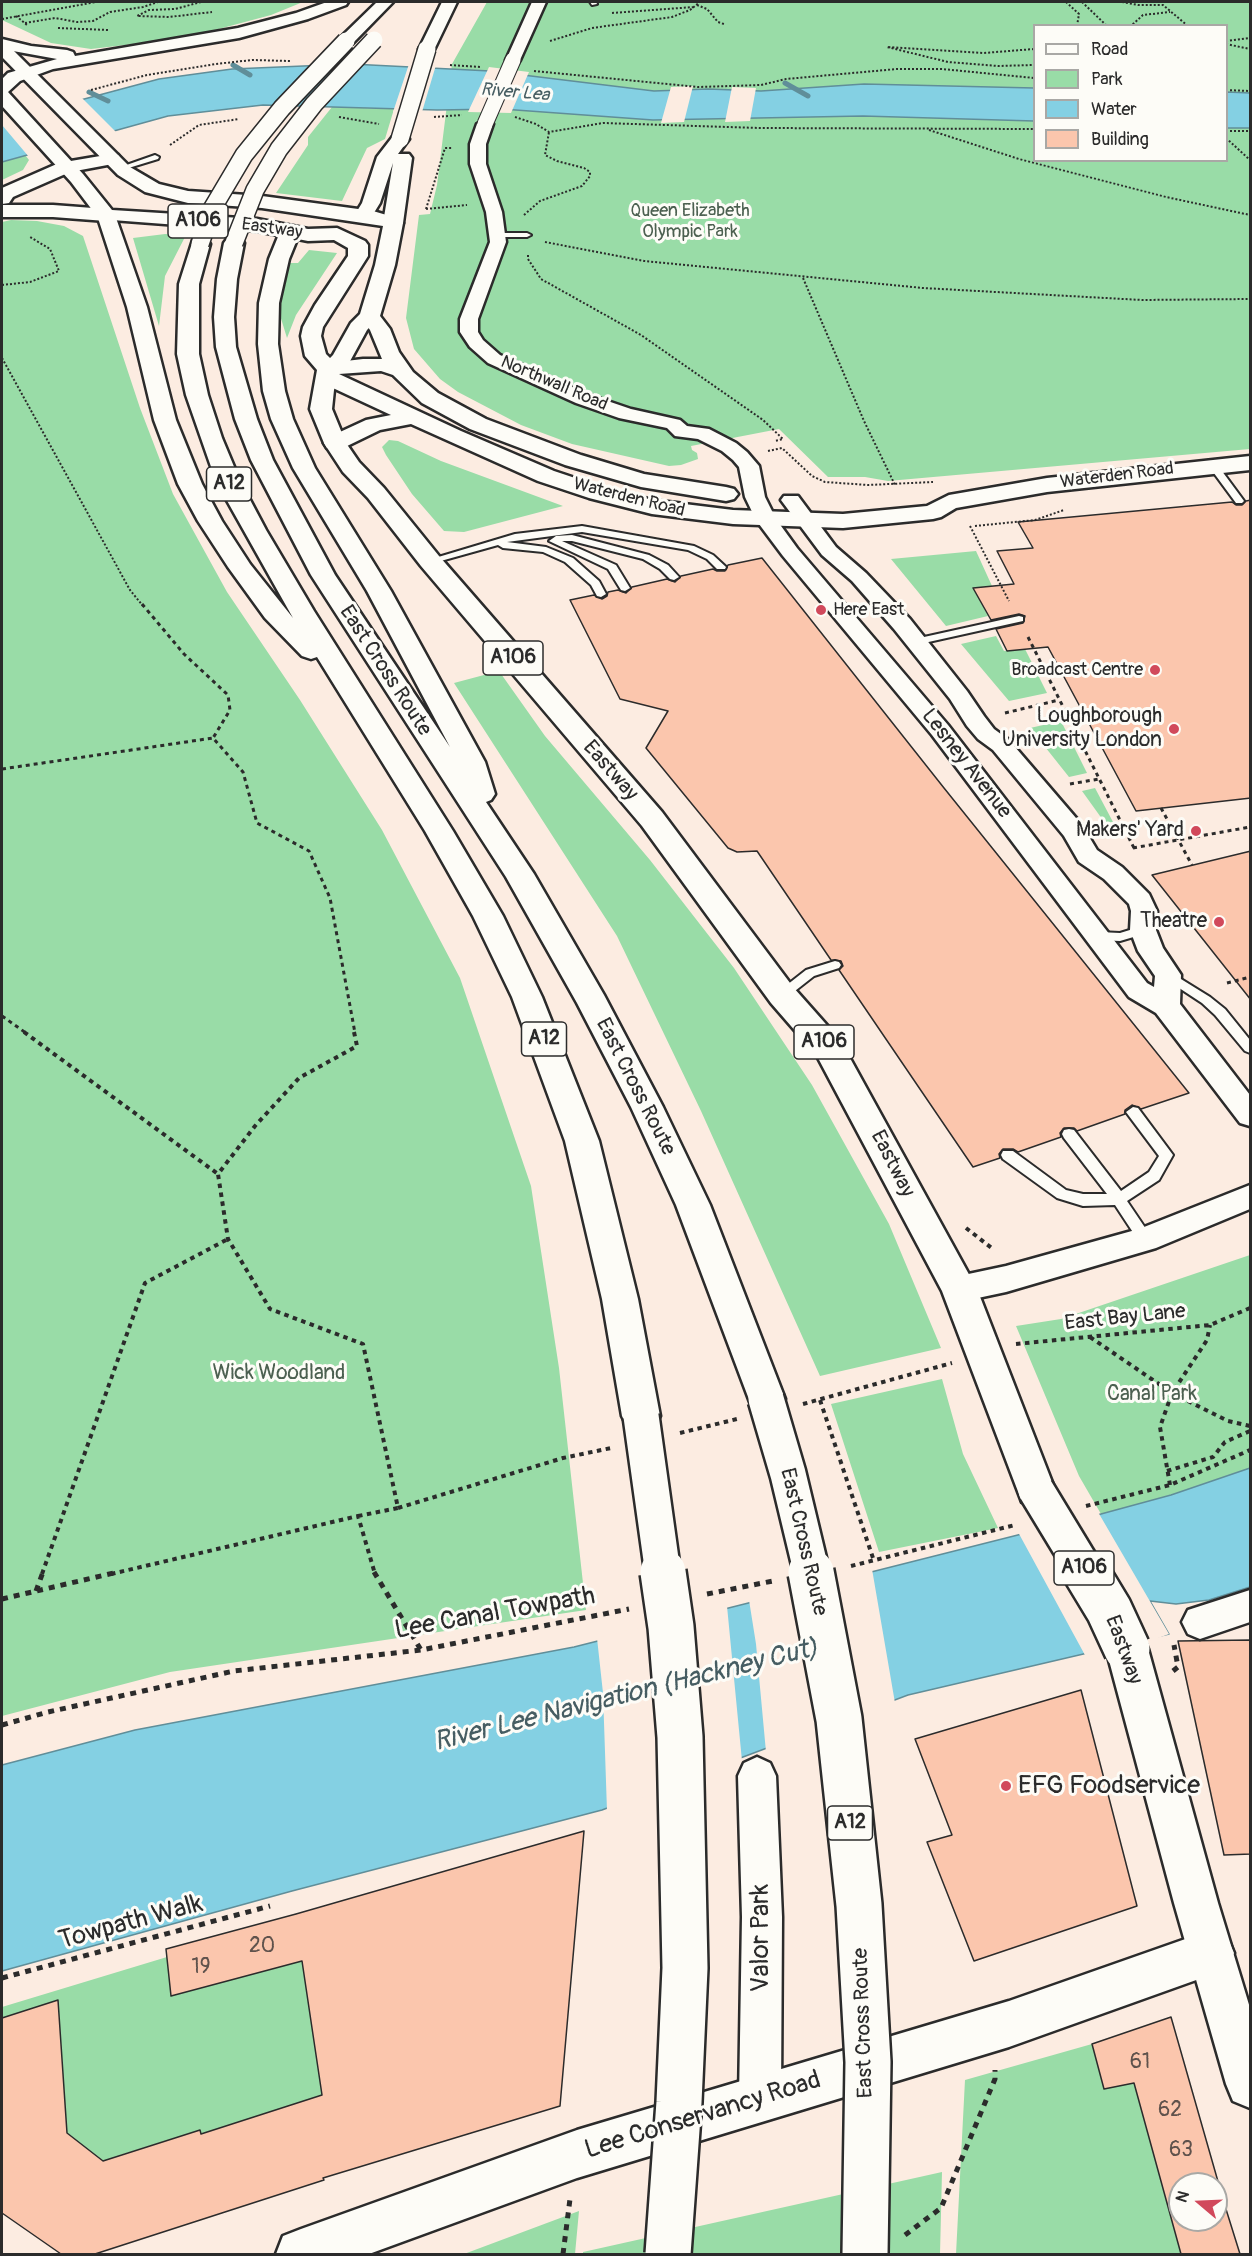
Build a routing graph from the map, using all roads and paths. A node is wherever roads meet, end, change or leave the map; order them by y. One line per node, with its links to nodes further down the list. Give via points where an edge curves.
1 (96, 2): 17 (path)
2 (158, 2): 20 (path, via 110,12 93,21 55,18)
3 (201, 2): 13 (path, via 176,9 149,10 137,16 169,17)
4 (340, 2): 37 (main road, via 239,33)
5 (385, 2): 118 (main road, East Cross Route / A12, bridge, via 243,154 212,209 200,244 189,284 187,326 188,354 197,394 228,481)
6 (449, 2): 63 (main road, bridge, via 427,49)
7 (539, 2): 81 (street, Northwall Road, bridge, via 478,144 478,164 494,212)
8 (700, 2): 12 (path)
9 (1066, 2): 22 (path, via 1079,14)
10 (1082, 2): 23 (path)
11 (1122, 2): 14 (path, via 1163,5)
12 (695, 6): 15 (path); 21 (path, via 707,9); 31 (path, via 672,18 592,28)
13 (215, 11)
14 (1171, 12): 24 (path, via 1143,15); 25 (path)
15 (605, 14)
16 (219, 15): 19 (path)
17 (16, 16): 18 (path); 20 (path)
18 (3, 19)
19 (154, 21)
20 (24, 23): 27 (path)
21 (724, 24)
22 (1077, 24)
23 (1105, 24)
24 (1133, 24)
25 (1186, 24)
26 (388, 25): 127 (main road, East Cross Route / A12, bridge, via 314,104 279,148 255,190 234,243 227,279 226,347 262,460 323,575)
27 (38, 26)
28 (57, 28): 29 (path)
29 (114, 29)
30 (1251, 38): 32 (path)
31 (548, 41)
32 (1228, 43)
33 (1228, 43): 36 (path)
34 (2, 46): 37 (main road, via 49,54); 43 (main road, A106)
35 (1033, 49): 40 (path, via 984,53 887,47 948,62)
36 (1251, 49)
37 (111, 54): 43 (main road)
38 (298, 61): 46 (path, via 252,60 147,75)
39 (448, 65): 41 (path)
40 (1033, 65)
41 (482, 67)
42 (525, 70): 44 (path, via 698,87 761,85 786,79 897,69)
43 (27, 72): 45 (main road); 68 (main road, A106)
44 (1033, 78)
45 (2, 88)
46 (91, 90)
47 (1228, 90): 48 (path)
48 (1251, 91)
49 (6, 101): 69 (main road)
50 (332, 115): 55 (path)
51 (462, 115): 54 (path)
52 (511, 117): 61 (path)
53 (243, 118): 66 (path, via 193,127)
54 (428, 118)
55 (381, 124)
56 (925, 129): 57 (path); 61 (path, via 603,123); 76 (path, via 1029,162)
57 (1033, 129)
58 (1228, 131): 59 (path)
59 (1245, 131): 60 (path); 62 (path)
60 (1251, 131)
61 (549, 132): 82 (path, via 545,155 584,168 590,177 582,186 529,209 524,215)
62 (1251, 138)
63 (400, 139): 77 (main road, via 386,157); 78 (main road, via 403,157)
64 (1228, 139): 67 (path)
65 (446, 148): 73 (path, via 426,208)
66 (155, 157): 68 (lane)
67 (1251, 160)
68 (117, 164): 69 (main road); 70 (main road, Eastway / A106, via 152,188)
69 (66, 166): 71 (main road, via 25,200); 75 (main road)
70 (188, 197): 72 (main road, Eastway / A106); 75 (main road, Eastway / A106, via 134,205)
71 (2, 201)
72 (262, 202): 77 (main road, Eastway / A106); 79 (main road, via 281,215)
73 (457, 206)
74 (2, 211): 75 (main road)
75 (106, 215): 79 (main road, Eastway / A106, via 257,225); 118 (main road, A12, via 137,307 165,420 190,484 210,521 274,613)
76 (1251, 215)
77 (363, 216): 78 (main road, Eastway / A106); 80 (main road, Eastway / A106)
78 (393, 223): 89 (main road, Eastway / A106)
79 (290, 232): 80 (main road, Eastway / A106); 127 (main road, A12, via 269,303 268,344 282,419 309,478 379,591 471,762)
80 (331, 234): 92 (main road, Eastway / A106, via 358,245 358,256 313,327 312,344)
81 (497, 235): 82 (lane); 101 (street, Northwall Road, via 497,247 469,319 469,332 481,349 514,369 583,399 673,424 682,432 702,433 729,447 748,466)
82 (527, 236)
83 (22, 237): 87 (path, via 32,237 50,249 59,271 30,282)
84 (539, 241): 86 (path, via 644,261)
85 (528, 251): 94 (path, via 528,259 541,279 641,335 763,420 783,439)
86 (803, 278): 88 (path, via 1027,295); 99 (path, via 895,485)
87 (2, 285)
88 (1251, 299)
89 (370, 316): 91 (main road, Waterden Road); 92 (main road, Eastway / A106, via 358,327 342,359)
90 (2, 358): 121 (path, via 130,590 184,654 228,695 230,710)
91 (399, 370): 92 (main road, via 363,365); 101 (main road, Waterden Road, via 430,398 478,424 573,460 658,484)
92 (328, 373): 93 (main road, Waterden Road); 95 (main road, Eastway / A106, via 321,409)
93 (415, 417): 95 (main road, via 374,425); 106 (main road, Waterden Road, via 546,476 597,493 674,510)
94 (775, 441)
95 (335, 443): 111 (main road, Eastway / A106, via 351,468)
96 (771, 450): 99 (path, via 782,448 812,476 825,482)
97 (1251, 463): 98 (main road, Waterden Road)
98 (1213, 465): 103 (lane); 104 (main road, Waterden Road, via 1082,480)
99 (868, 485): 100 (path)
100 (873, 489)
101 (754, 497): 102 (main road, Waterden Road); 106 (street, Northwall Road)
102 (791, 500): 104 (main road, Waterden Road, via 922,492); 107 (street)
103 (1239, 501)
104 (949, 502): 107 (main road, Waterden Road, via 933,512 843,521)
105 (1066, 509): 116 (path, Waterden Road, via 1035,520 970,526)
106 (766, 520): 107 (main road, Waterden Road); 133 (street, Lesney Avenue, via 940,730)
107 (808, 520): 117 (street, Lesney Avenue, via 829,551 872,590)
108 (515, 537): 109 (lane); 110 (lane); 112 (lane, via 582,529 691,548 710,556)
109 (546, 537): 113 (lane, via 572,538 646,557); 114 (lane, via 612,567)
110 (486, 545): 111 (lane); 115 (lane, via 524,546 570,560)
111 (430, 561): 138 (main road, Eastway / A106, via 652,819)
112 (721, 567)
113 (674, 577)
114 (625, 588)
115 (601, 594)
116 (1019, 619): 117 (lane); 119 (path)
117 (915, 642): 130 (street, Lesney Avenue, via 986,735 1001,745 1073,831)
118 (356, 698): 191 (main road, East Cross Route / A12, bridge, via 488,916 527,997 582,1141 620,1299 671,1627 680,1737 685,1968)
119 (1059, 700): 120 (path); 123 (path)
120 (995, 716)
121 (213, 738): 122 (path); 146 (path, via 243,772 257,823 309,851 330,898 357,1046 299,1078)
122 (2, 769)
123 (1099, 779): 124 (path); 129 (path)
124 (1064, 786)
125 (1161, 808): 128 (path)
126 (1251, 827): 128 (path)
127 (495, 838): 188 (main road, East Cross Route / A12, bridge, via 593,1003 693,1205 766,1399 788,1474 816,1592 843,1754 867,2031 868,2151)
128 (1179, 839): 129 (path); 131 (path)
129 (1134, 848): 130 (path)
130 (1088, 856): 132 (street, Lesney Avenue, via 1113,873 1140,900)
131 (1192, 865)
132 (1143, 930): 133 (lane, via 1120,937); 135 (street, Lesney Avenue, via 1151,951)
133 (1099, 936): 139 (street, Lesney Avenue, via 1138,990)
134 (835, 965): 138 (lane, via 810,973)
135 (1168, 975): 139 (street); 141 (lane, Lesney Avenue, via 1220,1012)
136 (1251, 976): 137 (path)
137 (1227, 982)
138 (782, 994): 151 (main road, Eastway / A106, via 829,1048)
139 (1166, 1006): 143 (street, Lesney Avenue)
140 (2, 1016): 146 (path)
141 (1251, 1048)
142 (1133, 1112): 148 (lane, via 1166,1155 1154,1176)
143 (1251, 1116)
144 (1069, 1134): 148 (lane)
145 (1008, 1155): 148 (lane, via 1062,1194 1083,1200)
146 (218, 1174): 149 (path)
147 (1251, 1197): 150 (street)
148 (1119, 1198): 150 (lane)
149 (228, 1239): 164 (path, via 270,1309 363,1344 398,1508); 169 (path, via 145,1283)
150 (1145, 1239): 151 (street)
151 (959, 1289): 181 (main road, Eastway / A106, bridge, via 1036,1490 1109,1610 1127,1649)
152 (1251, 1308): 153 (path, East Bay Lane)
153 (1210, 1325): 154 (path, East Bay Lane); 157 (path, via 1207,1341)
154 (1089, 1337): 155 (path, East Bay Lane); 157 (path)
155 (1010, 1345)
156 (956, 1362): 166 (path, via 820,1400)
157 (1172, 1393): 158 (path, via 1228,1422); 161 (path, via 1160,1426)
158 (1251, 1426)
159 (1251, 1431): 161 (path, via 1225,1442 1213,1457)
160 (1251, 1450): 162 (path)
161 (1167, 1471): 162 (path)
162 (1170, 1485): 163 (path)
163 (1111, 1500)
164 (358, 1516): 169 (path); 176 (path, via 375,1574)
165 (995, 1530): 166 (path)
166 (874, 1562): 167 (path)
167 (839, 1568)
168 (781, 1580): 170 (path)
169 (36, 1591): 171 (path)
170 (699, 1595)
171 (2, 1599)
172 (1251, 1606): 174 (street)
173 (641, 1607): 176 (path, Lee Canal Towpath)
174 (1200, 1622)
175 (1174, 1643): 177 (path)
176 (421, 1650): 178 (path, Lee Canal Towpath, via 234,1671)
177 (1176, 1669)
178 (2, 1725)
179 (757, 1776): 186 (street, Valor Park, via 762,1917)
180 (270, 1906): 182 (path, Towpath Walk)
181 (1211, 1953): 183 (main road, Lee Conservancy Road); 184 (main road, Eastway / A106)
182 (2, 1978)
183 (997, 2027): 186 (main road, Lee Conservancy Road); 188 (path, via 994,2079 941,2208)
184 (1242, 2030): 185 (main road, Eastway / A106)
185 (1251, 2084)
186 (760, 2099): 187 (main road, Lee Conservancy Road)
187 (576, 2154): 189 (main road, Lee Conservancy Road); 190 (path)
188 (881, 2248)
189 (301, 2254)
190 (563, 2254)
191 (668, 2254)

